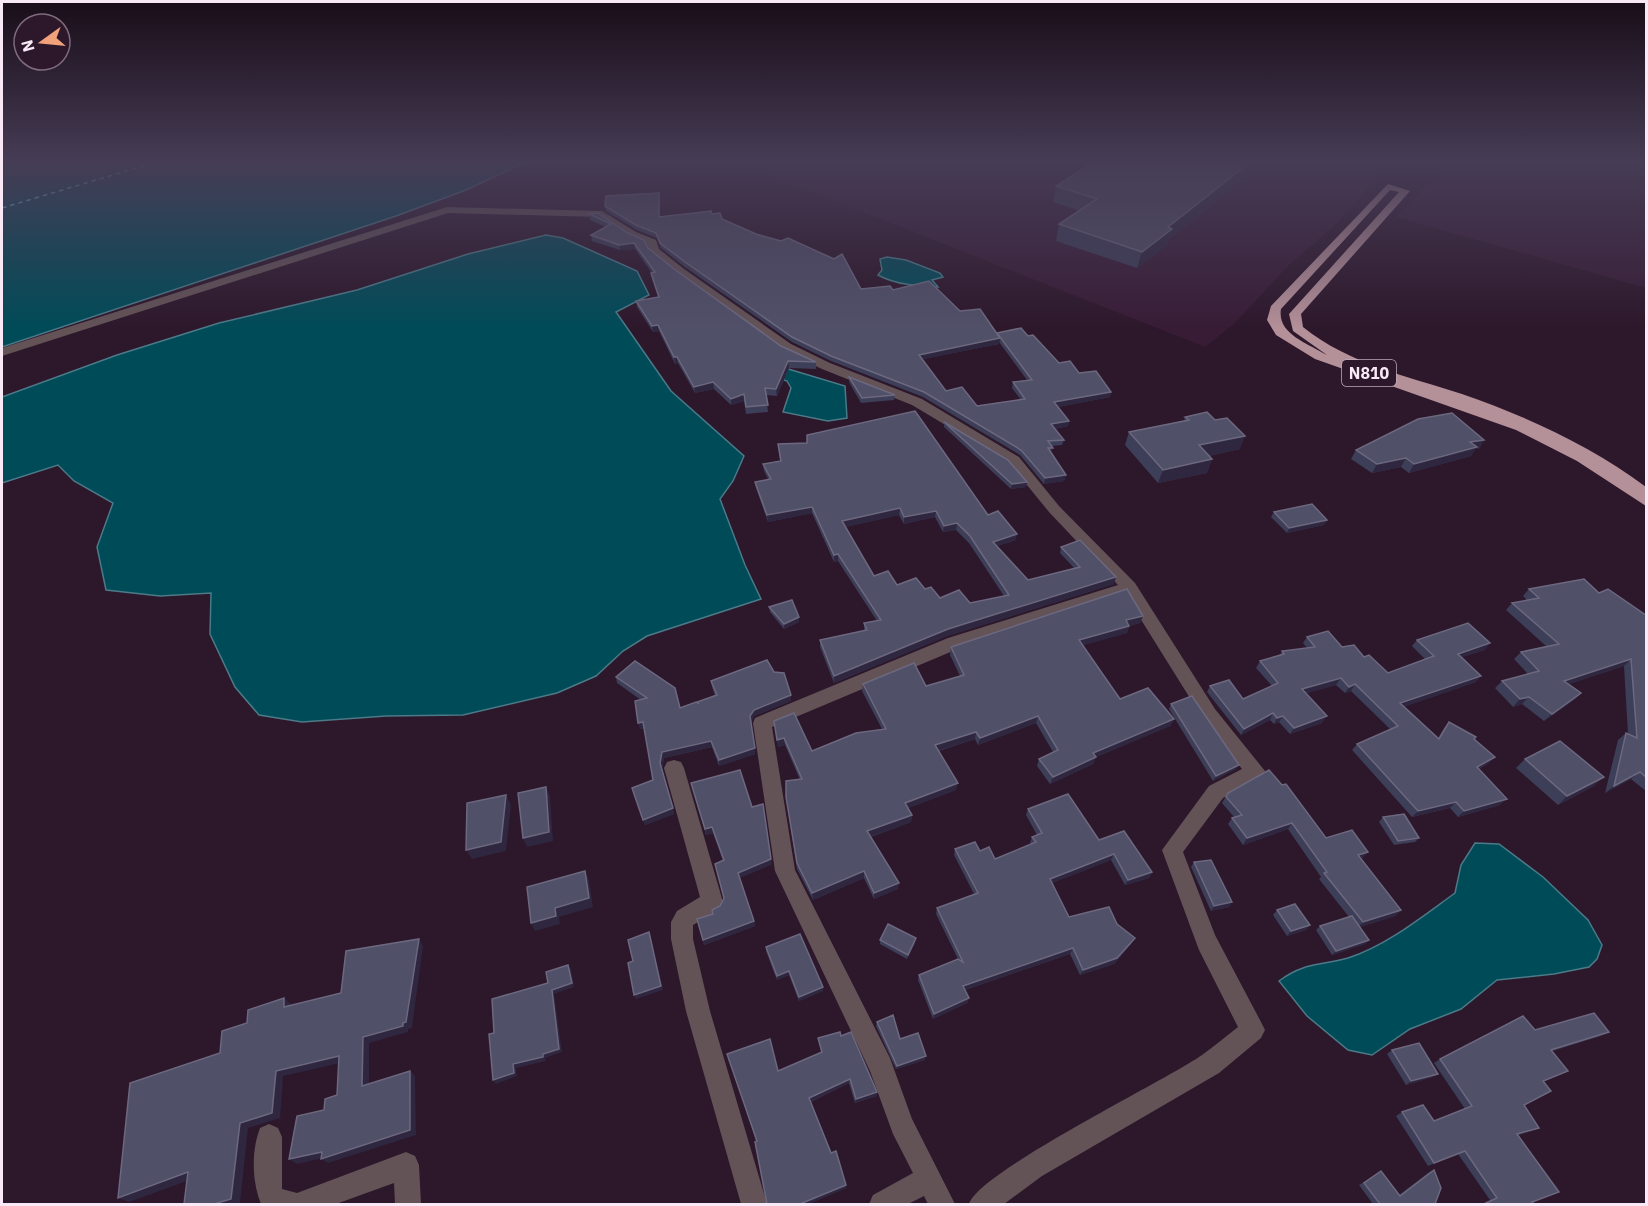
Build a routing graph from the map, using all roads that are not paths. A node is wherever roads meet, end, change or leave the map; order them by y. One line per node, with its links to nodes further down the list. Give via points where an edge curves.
1 (427, 216): 5 (street)
2 (605, 216): 9 (street, via 651,242 654,250 680,271 787,347 917,402 1014,460 1054,509)
3 (1361, 216): 6 (highway, N810, via 1275,308 1273,320 1280,332 1319,356 1521,428)
4 (1382, 216): 6 (highway, N810, via 1295,314 1297,328 1318,345 1346,358 1535,427)
5 (2, 352)
6 (1603, 467): 7 (highway, N810); 8 (highway, N810)
7 (1647, 494)
8 (1647, 501)
9 (1129, 587): 12 (street, via 954,643 762,723 785,871 881,1067 902,1125); 19 (street, via 1209,714 1255,771 1216,792 1172,850 1187,899 1253,1030 1209,1064 1033,1167)
10 (674, 768): 16 (street, via 712,902 690,913 680,932)
11 (269, 1137): 13 (street, via 267,1184 273,1201)
12 (930, 1178): 17 (street); 18 (street)
13 (292, 1204)
14 (302, 1204): 15 (street, via 406,1165)
15 (408, 1204)
16 (753, 1204)
17 (882, 1204)
18 (942, 1204)
19 (982, 1204)

